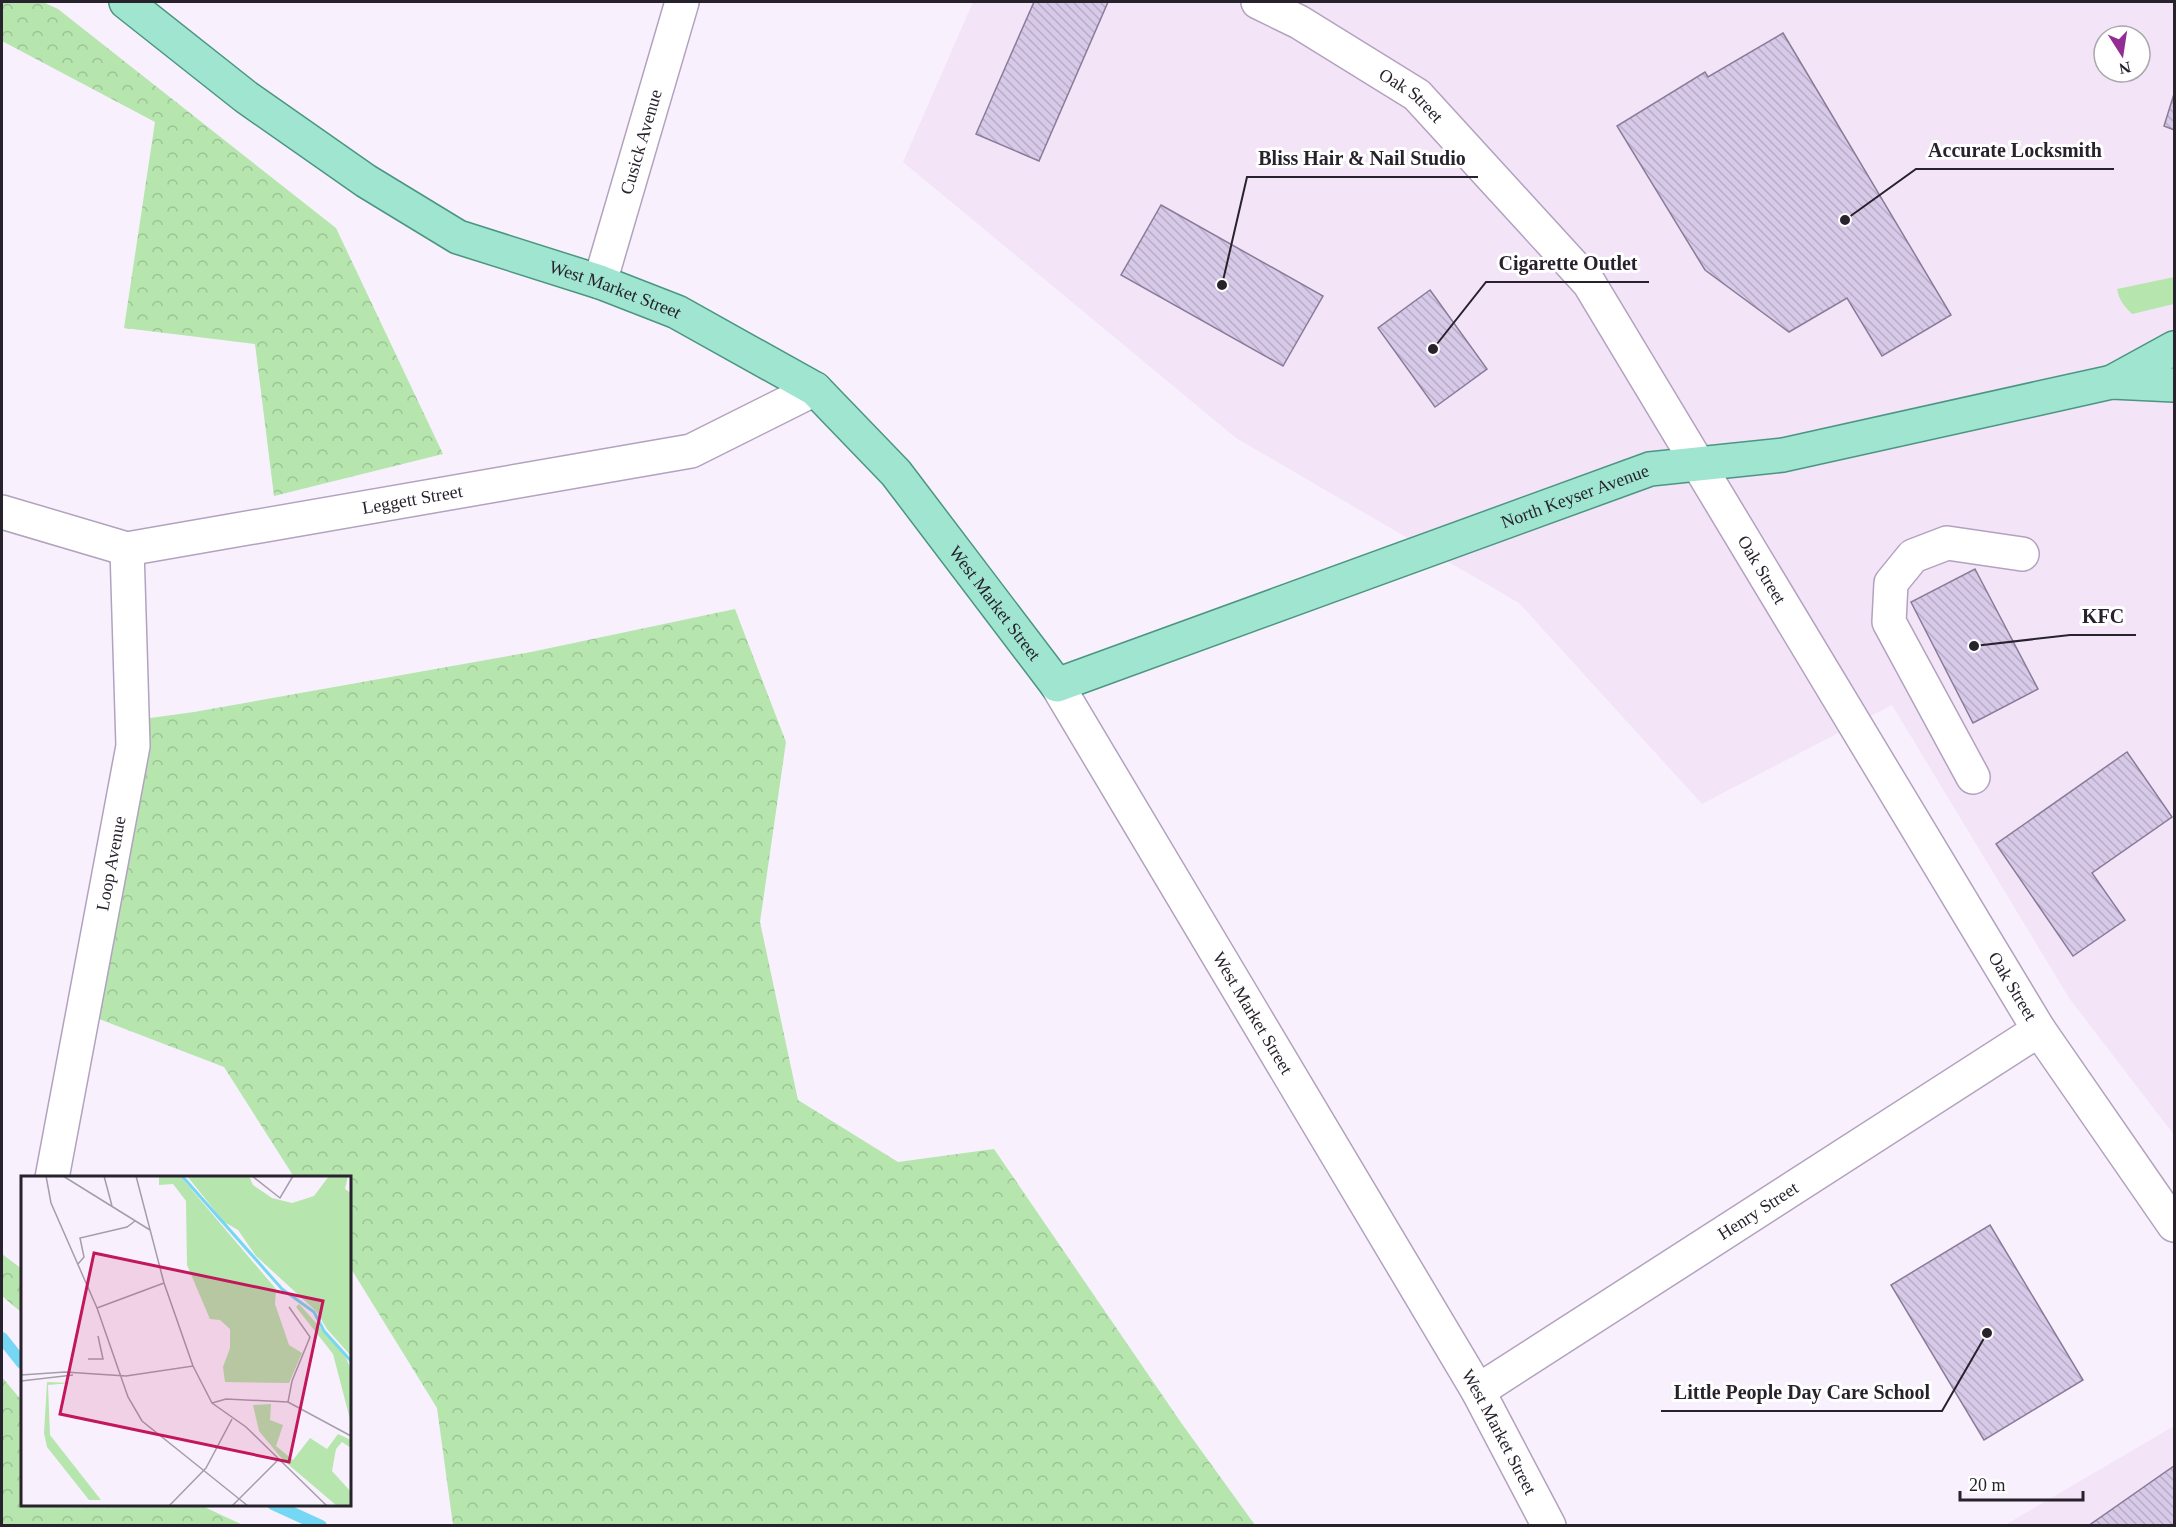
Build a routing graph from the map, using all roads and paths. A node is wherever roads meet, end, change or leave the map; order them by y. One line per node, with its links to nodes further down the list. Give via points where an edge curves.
1 (126, 2): 4 (main road, West Market Street, via 246,97 366,181 458,237)
2 (682, 2): 4 (street, Cusick Avenue)
3 (1258, 2): 9 (street, Oak Street, via 1299,22 1417,95 1589,283)
4 (600, 282): 8 (main road, West Market Street, via 677,312)
5 (2175, 348): 6 (main road, North Keyser Avenue)
6 (2112, 382): 7 (main road, North Keyser Avenue); 9 (main road, North Keyser Avenue, via 1783,455)
7 (2175, 385)
8 (814, 389): 11 (street, Leggett Street, via 691,451); 13 (main road, West Market Street, via 896,473)
9 (1699, 464): 13 (main road, North Keyser Avenue, via 1650,469); 15 (street, Oak Street)
10 (2, 512): 11 (street, Leggett Street)
11 (127, 549): 16 (street, Loop Avenue, via 133,746)
12 (2022, 554): 14 (street, via 1947,543 1914,556 1891,583 1889,622)
13 (1057, 685): 18 (street, West Market Street)
14 (1974, 777)
15 (2039, 1030): 17 (street, Oak Street); 18 (street, Henry Street)
16 (52, 1176)
17 (2175, 1225)
18 (1478, 1391): 19 (street, West Market Street)
19 (1549, 1526)

